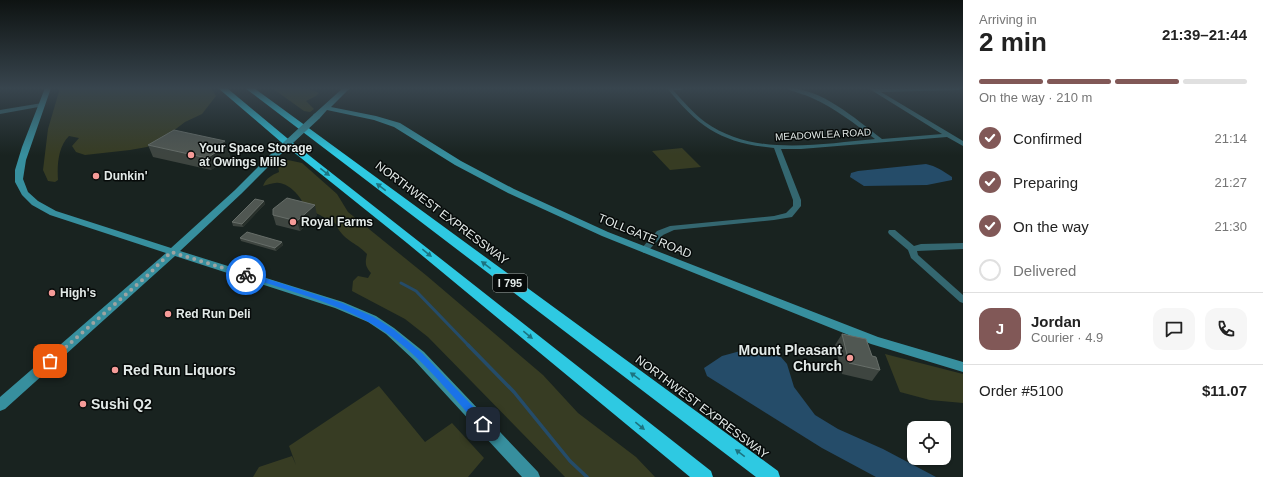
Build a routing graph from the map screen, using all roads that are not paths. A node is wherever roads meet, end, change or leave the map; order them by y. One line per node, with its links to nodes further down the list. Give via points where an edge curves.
1 (10, 110): 10 (street)
2 (40, 110): 19 (main road, via 20,164 19,180 27,196 38,205 57,214)
3 (249, 110): 24 (highway, I 795, one-way to 24)
4 (279, 110): 25 (highway, NORTHWEST EXPRESSWAY / I 795, one-way to 4)
5 (324, 110): 19 (main road, bridge)
6 (338, 110): 18 (main road, TOLLGATE ROAD, via 397,125 458,163 511,191 578,223)
7 (689, 110): 14 (street, MEADOWLEA ROAD, via 709,128 740,140)
8 (837, 110): 12 (street)
9 (906, 110): 11 (street)
10 (0, 112)
11 (948, 135): 12 (street, MEADOWLEA ROAD); 13 (street)
12 (882, 141): 14 (street, MEADOWLEA ROAD)
13 (963, 144)
14 (777, 147): 18 (street, via 797,200 797,206 789,215 673,228 660,233)
15 (892, 232): 17 (street)
16 (963, 246): 17 (street)
17 (912, 249): 20 (street, via 914,256)
18 (644, 250): 21 (main road, TOLLGATE ROAD, via 867,339)
19 (171, 252): 22 (main road); 23 (main road, via 339,305 372,319 401,339 419,356)
20 (963, 300)
21 (963, 367)
22 (0, 405)
23 (532, 477)
24 (704, 477)
25 (771, 477)

